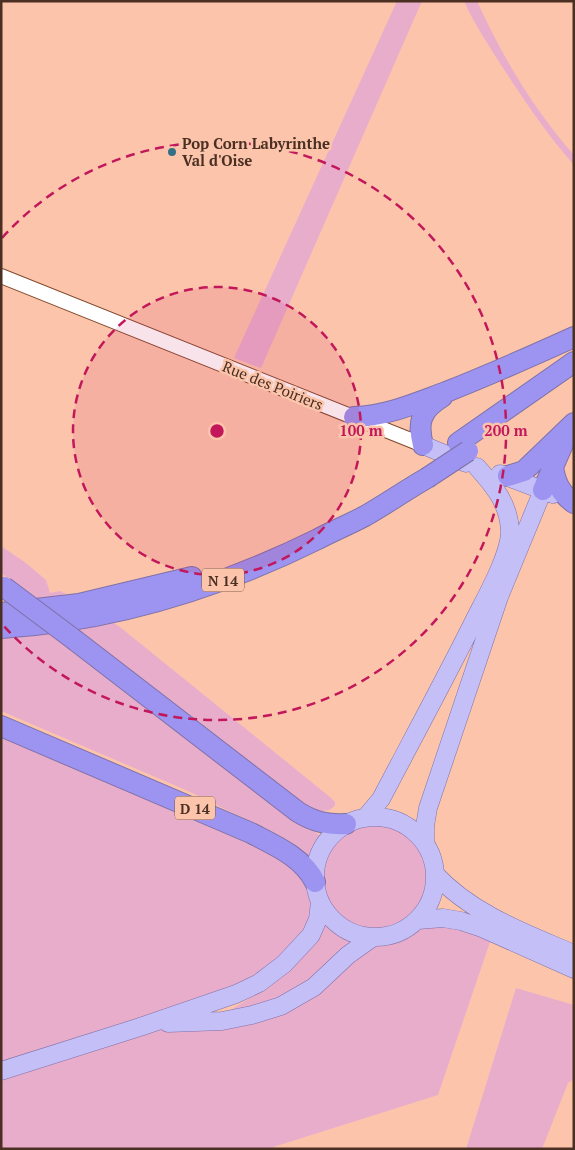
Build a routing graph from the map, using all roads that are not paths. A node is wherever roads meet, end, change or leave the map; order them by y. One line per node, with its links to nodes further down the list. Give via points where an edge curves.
1 (1, 276): 6 (street, Rue des Poiriers)
2 (574, 337): 5 (highway)
3 (574, 362): 9 (highway, N 14)
4 (574, 376): 9 (highway, N 14)
5 (458, 387): 6 (highway, via 392,412); 8 (highway, via 430,405 422,415 420,431)
6 (354, 417): 8 (street, Rue des Poiriers)
7 (574, 424): 10 (highway); 12 (highway, via 524,471)
8 (423, 445): 9 (main road, Rue des Poiriers)
9 (467, 454): 11 (highway, N 14, bridge); 12 (main road, Rue des Poiriers); 20 (main road, via 498,492 507,510 510,533 505,552 486,596 381,800)
10 (552, 466): 13 (highway); 14 (highway, via 560,491)
11 (424, 473): 17 (highway, N 14, via 269,549 196,576 79,604); 18 (highway, N 14, via 364,516 273,561 204,587 125,610)
12 (508, 476): 13 (main road, Rue des Poiriers)
13 (543, 490): 14 (main road, Rue des Poiriers); 15 (main road)
14 (574, 504): 15 (main road, via 545,509)
15 (524, 534): 22 (main road, via 499,597 431,799)
16 (3, 586): 21 (highway, bridge, via 298,812 318,822)
17 (1, 613)
18 (1, 628)
19 (1, 726): 24 (highway, D 14, via 251,833 303,864)
20 (365, 818): 21 (main road); 22 (main road, via 399,822)
21 (346, 824): 24 (main road, via 324,845 316,866)
22 (425, 843): 23 (main road)
23 (435, 874): 26 (main road, via 432,899); 28 (main road, via 453,892 479,909)
24 (315, 882): 25 (main road)
25 (320, 902): 27 (main road, via 337,924 354,934); 30 (main road, via 318,919 311,935 273,974 236,994)
26 (418, 920): 27 (main road, via 397,934); 29 (main road, via 443,918 461,921)
27 (372, 938): 30 (main road, via 348,954 314,987 281,1006 222,1021)
28 (574, 954)
29 (574, 969)
30 (140, 1027): 31 (main road)
31 (1, 1071)

